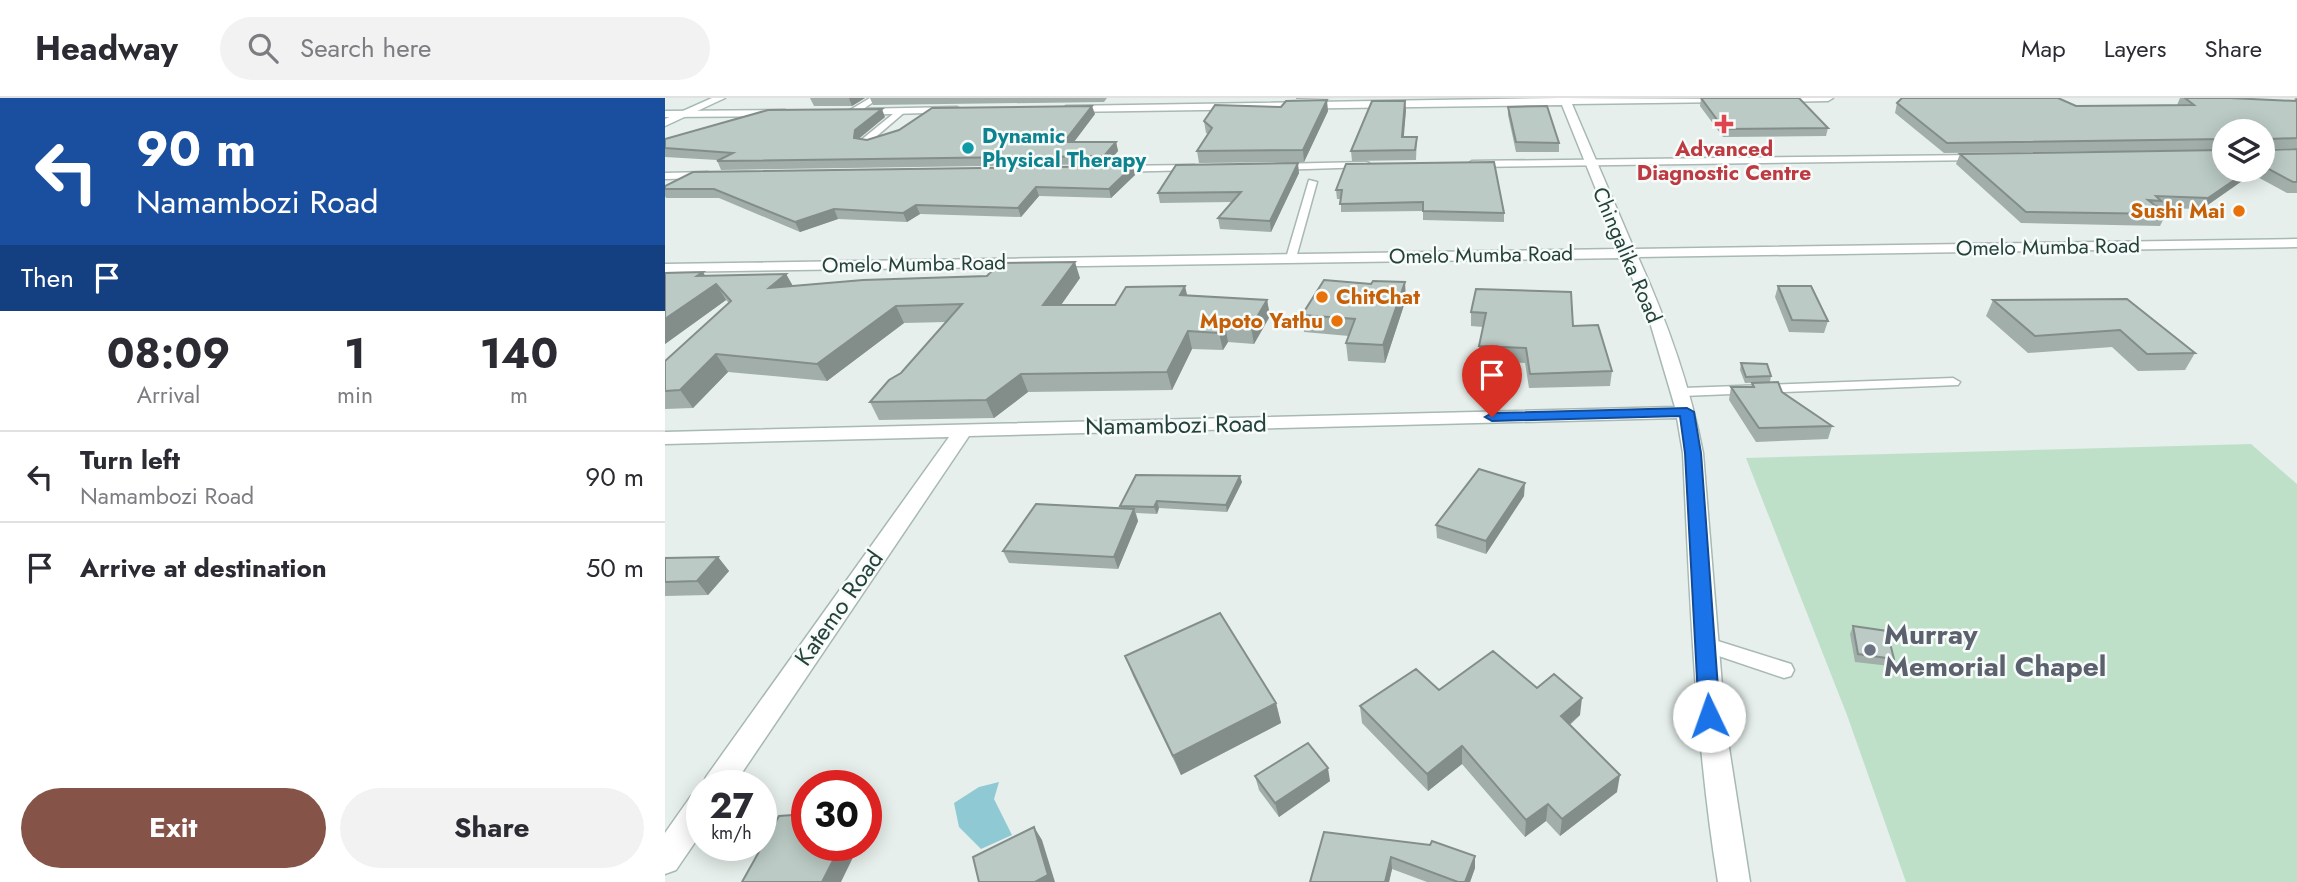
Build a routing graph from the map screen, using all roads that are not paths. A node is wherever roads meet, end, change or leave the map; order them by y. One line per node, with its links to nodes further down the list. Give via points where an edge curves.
1 (720, 98): 15 (street)
2 (875, 98): 13 (lane)
3 (1828, 98): 5 (street)
4 (1745, 99): 6 (street)
5 (1759, 99)
6 (1566, 100): 7 (street); 20 (street, Chingalika Road)
7 (1057, 109)
8 (974, 110): 10 (street)
9 (902, 111): 10 (street); 13 (street); 18 (lane, via 863,143)
10 (933, 111): 16 (lane)
11 (801, 112): 15 (street)
12 (840, 112): 13 (street)
13 (853, 112)
14 (665, 114): 15 (street)
15 (685, 114): 17 (street)
16 (921, 118)
17 (665, 123)
18 (886, 141)
19 (1989, 158): 20 (lane)
20 (1588, 162): 21 (lane); 30 (street, Chingalika Road)
21 (1462, 164)
22 (1378, 165): 23 (lane)
23 (1266, 167)
24 (1210, 168): 25 (lane)
25 (1099, 169)
26 (721, 175): 27 (lane)
27 (665, 176)
28 (1312, 182): 31 (lane)
29 (2297, 243): 30 (street, Omelo Mumba Road)
30 (1629, 253): 31 (street, Omelo Mumba Road); 34 (street, Chingalika Road)
31 (1291, 258): 32 (street, Omelo Mumba Road)
32 (665, 268)
33 (1952, 382): 34 (lane)
34 (1685, 402): 35 (street, Namambozi Road); 37 (street, Chingalika Road, via 1693,453)
35 (963, 430): 36 (street, Namambozi Road); 39 (street, Katemo Road)
36 (665, 438)
37 (1705, 644): 38 (lane); 42 (street, Chingalika Road, via 1716,779)
38 (1784, 670)
39 (727, 770)
40 (686, 829): 41 (street)
41 (665, 859)
42 (1734, 882)

